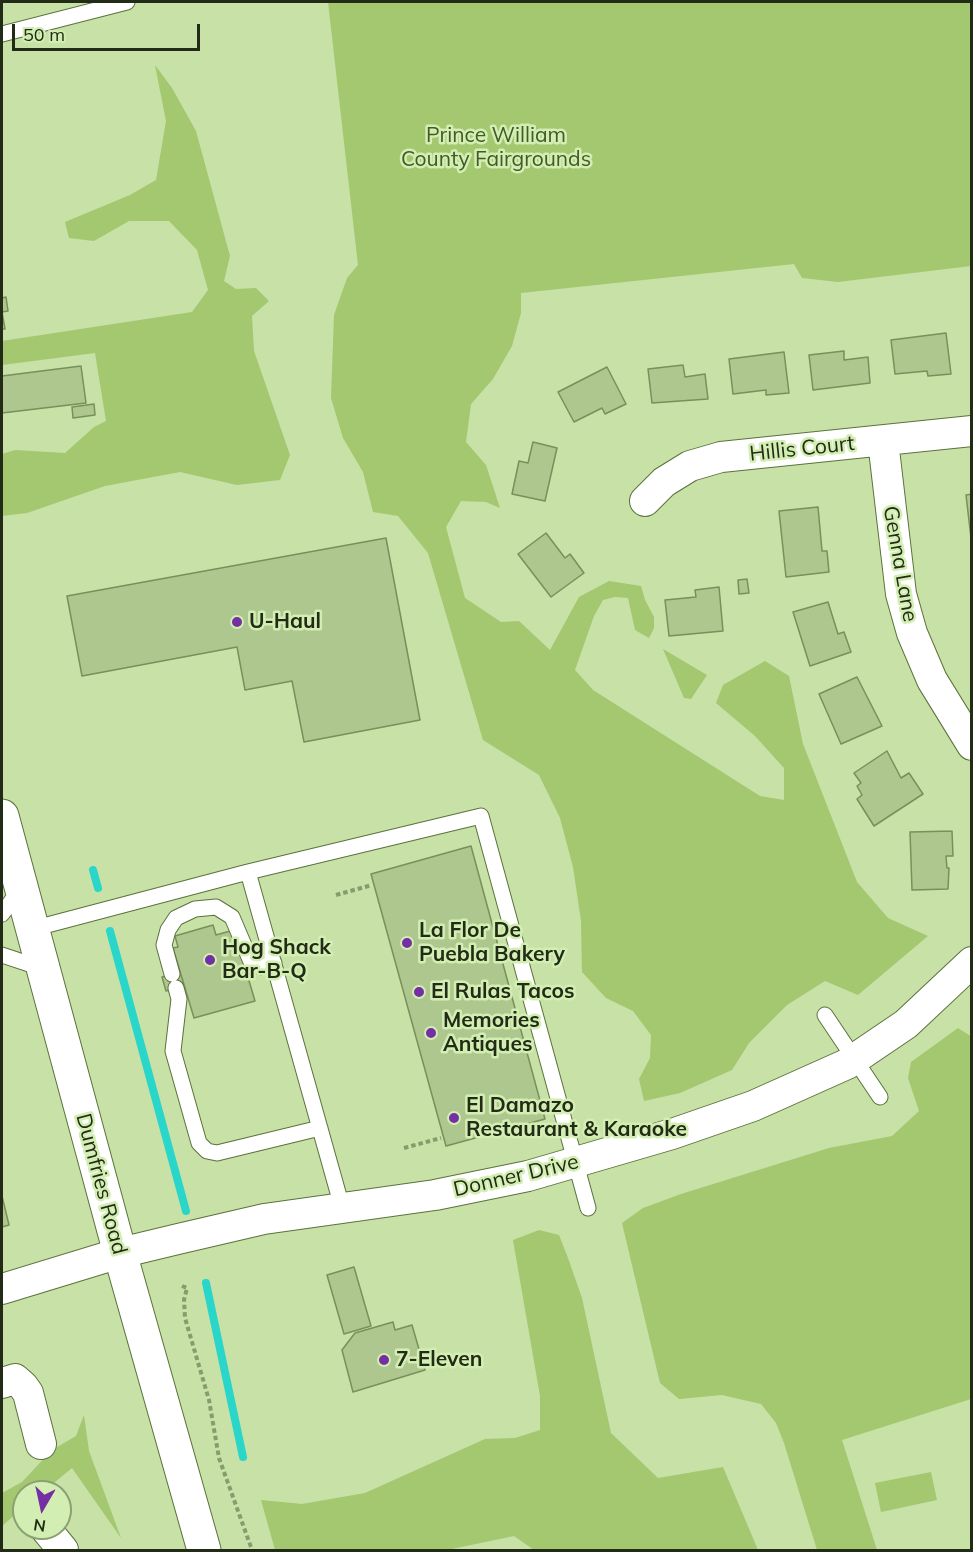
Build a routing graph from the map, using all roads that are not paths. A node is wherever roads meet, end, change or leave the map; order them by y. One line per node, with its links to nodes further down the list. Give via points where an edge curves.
1 (127, 2): 2 (lane)
2 (2, 34)
3 (972, 431): 4 (street, Hillis Court)
4 (883, 441): 5 (street, Hillis Court, via 721,457 690,466 664,482); 6 (street, Genna Lane, via 904,604 932,680)
5 (645, 501)
6 (972, 745)
7 (2, 816): 9 (main road, Dumfries Road)
8 (248, 872): 11 (lane); 14 (lane); 20 (lane, via 481,816)
9 (21, 887): 10 (lane); 11 (main road, Dumfries Road)
10 (2, 914)
11 (32, 929): 15 (main road, Dumfries Road)
12 (2, 955): 15 (lane)
13 (972, 962): 17 (street, Donner Drive, via 906,1024)
14 (274, 963): 19 (lane); 19 (lane, via 261,967 252,964 232,917 216,907 195,909 176,918 164,945 179,999 173,1051 199,1143 207,1151 217,1153)
15 (43, 969): 23 (main road, Dumfries Road)
16 (825, 1015): 17 (lane)
17 (855, 1059): 18 (lane); 20 (street, Donner Drive, via 753,1106)
18 (880, 1097)
19 (320, 1128): 21 (lane)
20 (576, 1162): 21 (street, Donner Drive, via 447,1193); 22 (lane)
21 (342, 1207): 23 (street, Donner Drive, via 264,1219)
22 (588, 1208)
23 (120, 1252): 24 (street, Donner Drive); 27 (main road, Dumfries Road)
24 (2, 1289)
25 (2, 1383): 26 (street, via 15,1379 28,1393)
26 (40, 1444)
27 (204, 1551)

